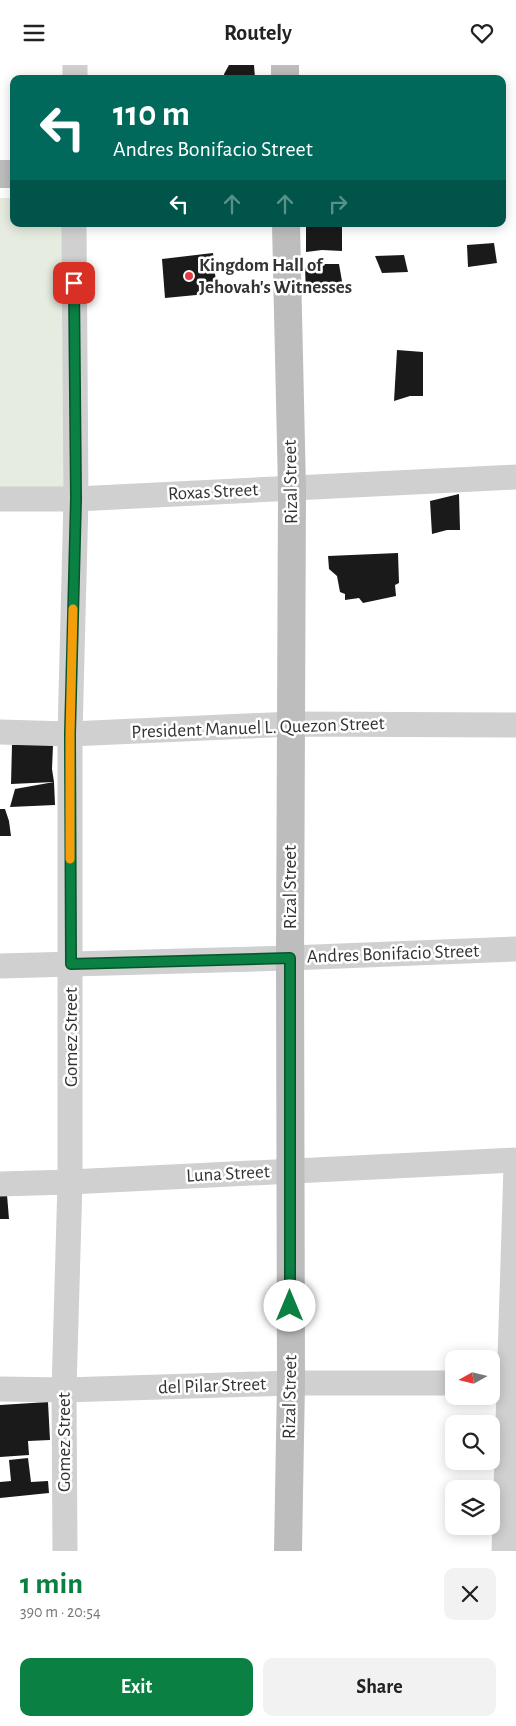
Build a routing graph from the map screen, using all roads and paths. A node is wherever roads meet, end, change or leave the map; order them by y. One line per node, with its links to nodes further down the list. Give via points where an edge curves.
1 (74, 227): 6 (street, Gomez Street)
2 (286, 227): 4 (main road, Rizal Street)
3 (516, 477): 4 (street, Roxas Street)
4 (292, 489): 6 (street, Roxas Street); 7 (main road, Rizal Street)
5 (0, 499): 6 (street, Roxas Street)
6 (76, 499): 10 (street, Gomez Street)
7 (292, 724): 8 (street, President Manuel L. Quezon Street); 10 (street, President Manuel L. Quezon Street); 12 (main road, Rizal Street)
8 (516, 725)
9 (0, 732): 10 (street, President Manuel L. Quezon Street)
10 (70, 734): 13 (street, Gomez Street)
11 (516, 949): 12 (street, Andres Bonifacio Street)
12 (290, 958): 13 (street, Andres Bonifacio Street); 17 (main road, Rizal Street)
13 (71, 964): 14 (street, Andres Bonifacio Street); 18 (street, Gomez Street)
14 (0, 966)
15 (516, 1160): 17 (street, Luna Street)
16 (516, 1166): 22 (street)
17 (290, 1171): 18 (street, Luna Street); 20 (main road, Rizal Street)
18 (70, 1182): 19 (street, Luna Street); 24 (street, Gomez Street)
19 (0, 1184)
20 (291, 1383): 21 (street, del Pilar Street); 24 (street, del Pilar Street); 26 (main road, Rizal Street)
21 (445, 1383)
22 (506, 1383): 27 (street)
23 (0, 1389): 24 (street, del Pilar Street)
24 (64, 1390): 25 (street, Gomez Street)
25 (65, 1551)
26 (288, 1551)
27 (504, 1551)

